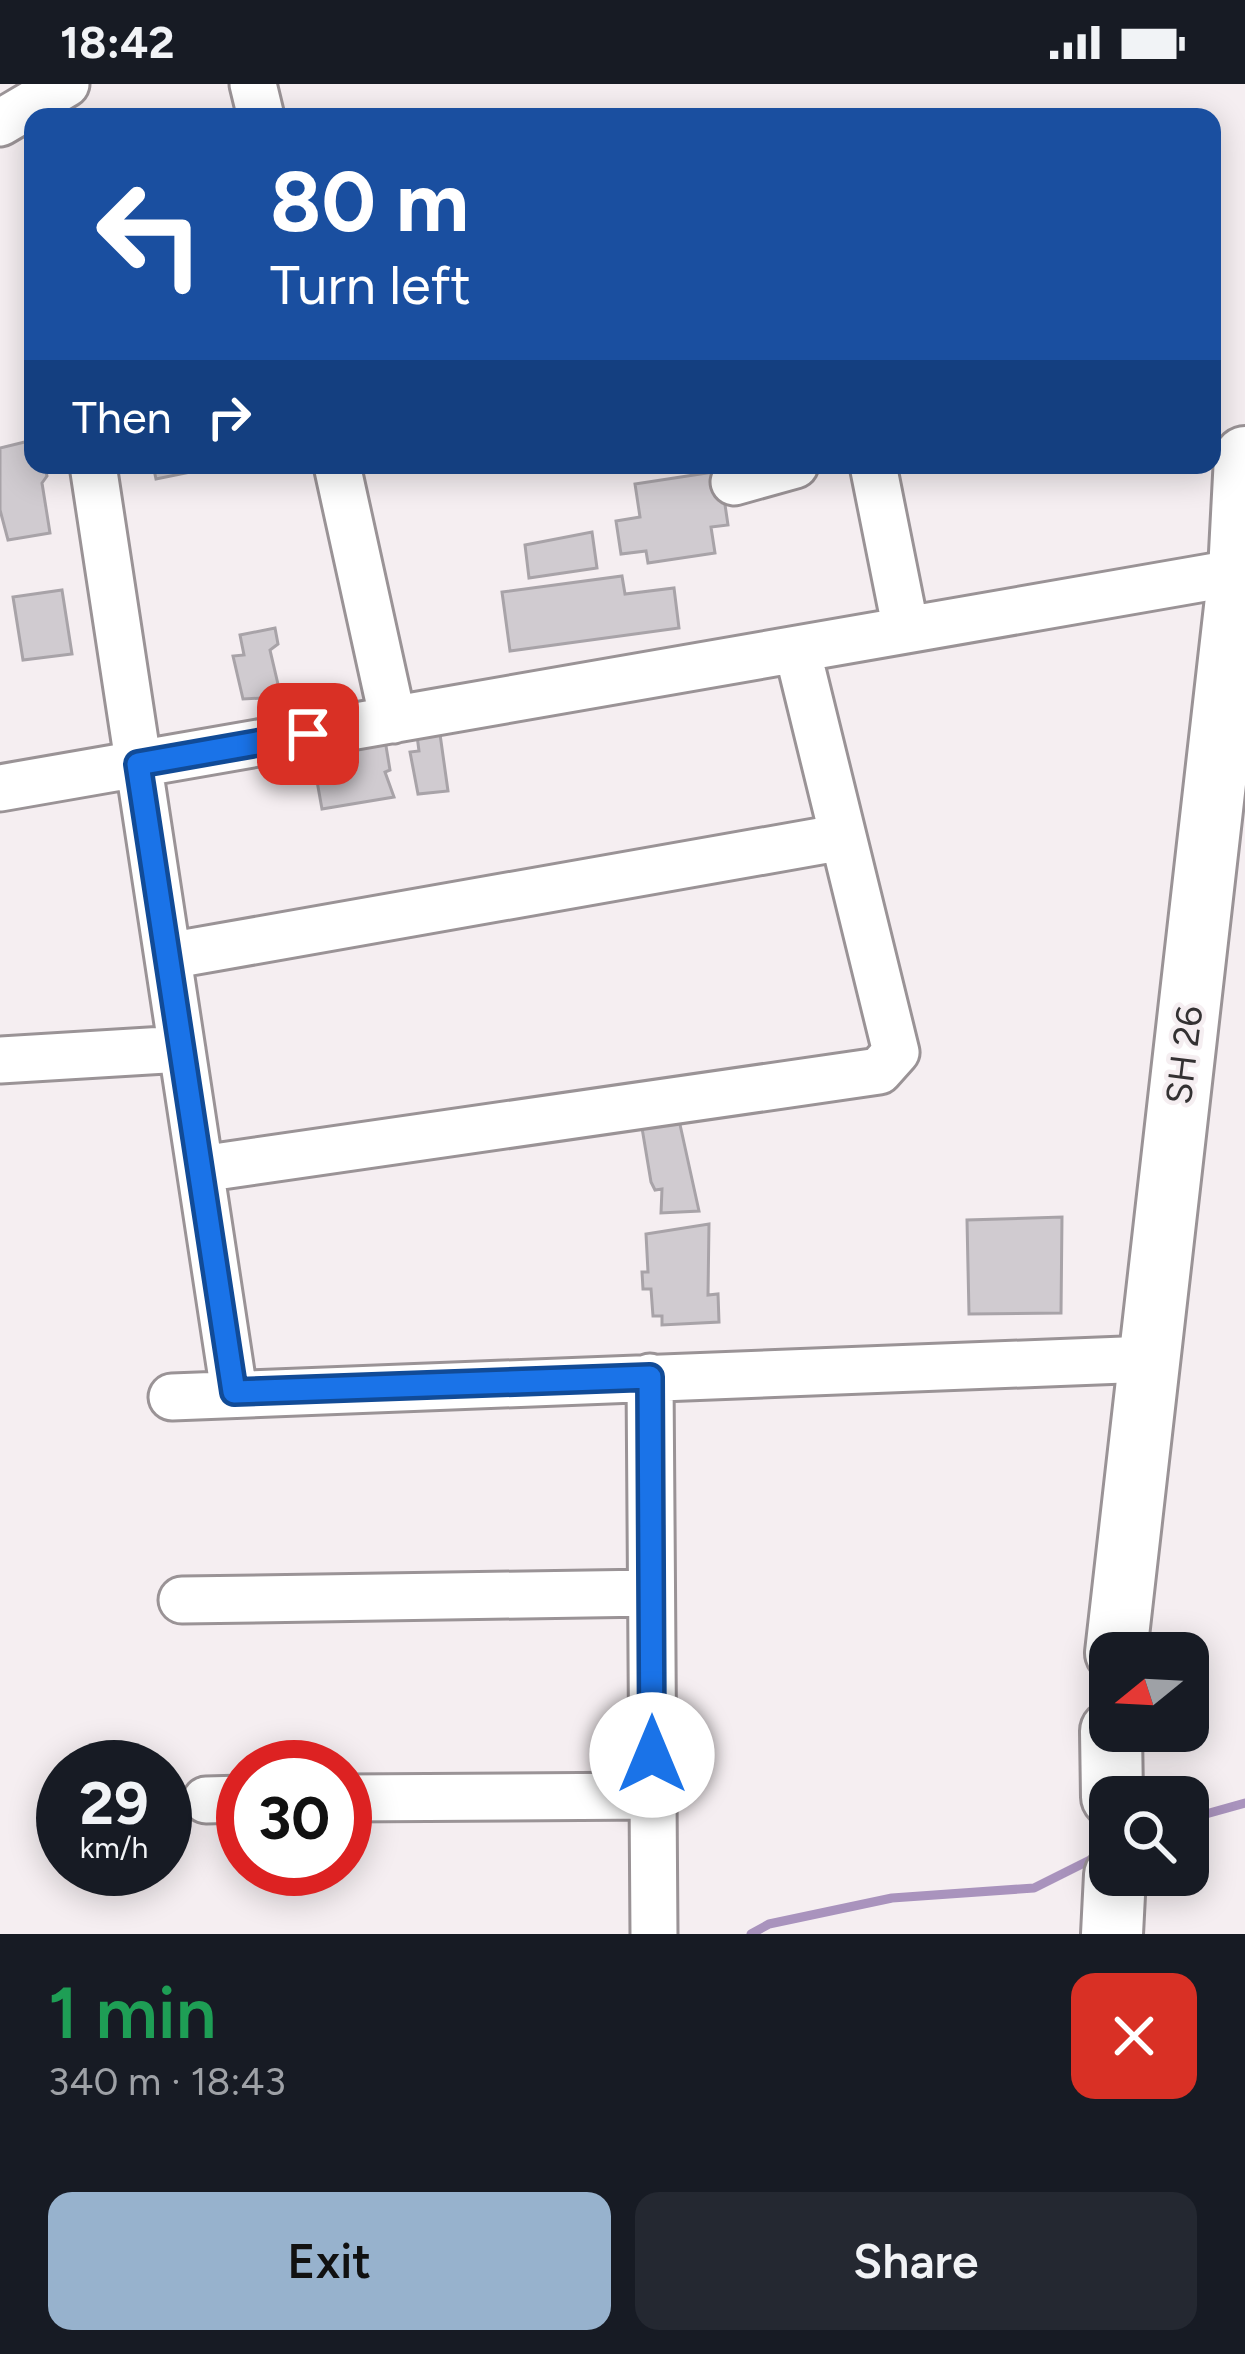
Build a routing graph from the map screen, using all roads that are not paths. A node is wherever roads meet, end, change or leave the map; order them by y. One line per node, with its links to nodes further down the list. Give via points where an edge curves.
1 (1245, 457): 7 (main road, SH 26)
2 (93, 474): 11 (street)
3 (339, 474): 10 (street)
4 (763, 474): 6 (street)
5 (875, 474): 8 (street)
6 (734, 482)
7 (1239, 572): 8 (street); 18 (main road, SH 26)
8 (906, 630): 9 (street)
9 (797, 649): 10 (street); 13 (street)
10 (393, 720): 11 (street)
11 (138, 764): 12 (street); 14 (street)
12 (0, 788)
13 (843, 837): 14 (street); 17 (street, via 896,1052 879,1071)
14 (168, 956): 15 (street)
15 (182, 1049): 16 (street); 17 (street)
16 (0, 1060)
17 (201, 1169): 20 (street)
18 (1149, 1359): 19 (street); 24 (main road, SH 26)
19 (650, 1377): 20 (street); 22 (street)
20 (234, 1392): 21 (street)
21 (172, 1397)
22 (651, 1593): 23 (street); 25 (street)
23 (182, 1600)
24 (1118, 1632)
25 (653, 1796): 26 (street); 27 (street)
26 (372, 1798)
27 (654, 1934)

